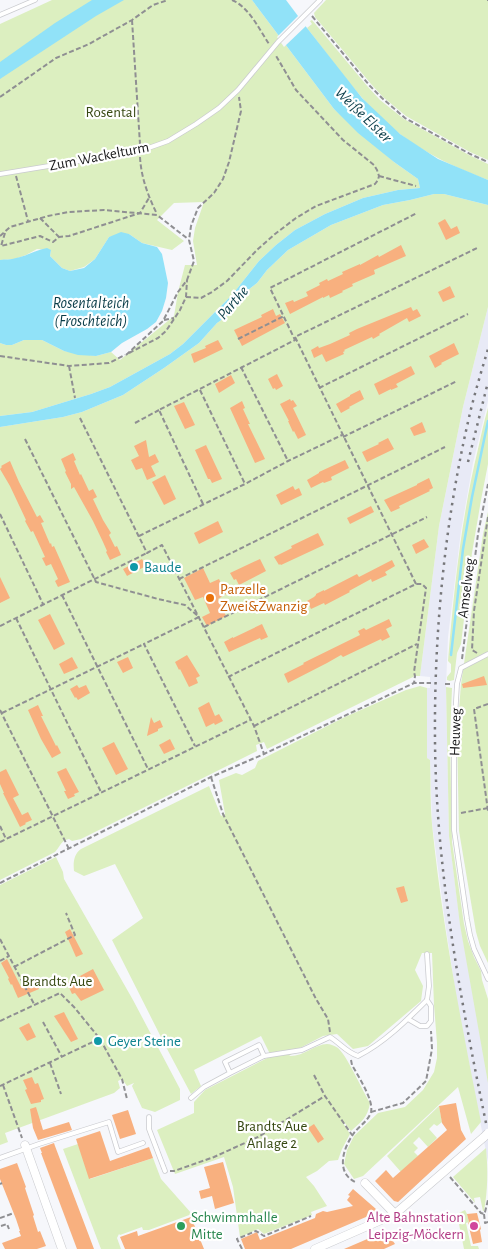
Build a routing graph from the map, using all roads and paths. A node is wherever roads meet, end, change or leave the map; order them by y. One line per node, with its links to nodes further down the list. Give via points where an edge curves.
1 (35, 0): 8 (lane)
2 (168, 0): 9 (path, via 153,5)
3 (232, 0): 10 (path, via 248,13)
4 (312, 0): 6 (lane)
5 (320, 0): 6 (lane, Zum Wackelturm)
6 (314, 6): 7 (lane, Zum Wackelturm)
7 (309, 11): 11 (lane, Zum Wackelturm); 15 (path, via 370,86 405,118)
8 (0, 15)
9 (132, 20): 13 (path, via 56,58); 14 (path)
10 (268, 43)
11 (272, 49): 12 (lane, Zum Wackelturm); 18 (path, via 296,90 342,140 374,165)
12 (238, 90): 14 (lane, Zum Wackelturm, via 219,108 182,133); 29 (path, via 241,111 229,162 214,193 198,208)
13 (0, 97)
14 (140, 151): 16 (lane, Zum Wackelturm); 20 (path)
15 (488, 162)
16 (15, 172): 17 (lane, Zum Wackelturm); 25 (path)
17 (0, 174)
18 (378, 176): 19 (path); 32 (path, via 370,187 316,206 296,218 212,292 201,298)
19 (416, 186)
20 (149, 198): 21 (path); 23 (path)
21 (140, 213): 23 (path); 24 (path, via 104,210); 28 (path)
22 (417, 213): 34 (path, via 270,288)
23 (157, 215): 29 (path)
24 (40, 218): 25 (path); 28 (path)
25 (28, 221): 26 (path)
26 (6, 231): 27 (path); 28 (path, via 0,246 40,236 53,242)
27 (0, 236)
28 (59, 237)
29 (189, 240): 31 (path, via 194,261)
30 (477, 248): 43 (path, via 295,337)
31 (187, 280): 32 (path); 36 (path)
32 (186, 297): 35 (path)
33 (468, 314): 43 (path)
34 (284, 316): 37 (path); 41 (path, via 295,340)
35 (174, 318): 36 (path); 38 (path, via 158,338)
36 (163, 321): 38 (path)
37 (238, 339)
38 (126, 355): 40 (path, via 109,363)
39 (0, 356): 40 (path)
40 (69, 366): 45 (path)
41 (241, 367): 44 (path); 52 (path)
42 (457, 381): 49 (path)
43 (320, 388): 49 (path)
44 (200, 390): 46 (path); 53 (path)
45 (75, 398)
46 (159, 410): 48 (path); 56 (path)
47 (80, 418): 61 (path)
48 (135, 423)
49 (343, 436): 52 (path); 55 (path)
50 (25, 440): 64 (path)
51 (445, 447): 55 (path)
52 (288, 461): 53 (path)
53 (244, 484): 56 (path)
54 (488, 484): 77 (path, via 478,534)
55 (369, 485): 60 (path); 63 (path)
56 (203, 504): 61 (path)
57 (0, 514): 67 (path)
58 (427, 517): 60 (path)
59 (488, 517): 75 (path, Amselweg, via 474,611 472,650)
60 (392, 535): 65 (path); 71 (path)
61 (139, 536): 62 (path)
62 (147, 553): 63 (path, via 162,545); 64 (path)
63 (179, 579): 68 (path)
64 (95, 580): 66 (path); 68 (path, via 185,605)
65 (416, 584): 73 (path, via 426,588); 78 (path)
66 (62, 595): 67 (path); 76 (path)
67 (43, 604): 69 (path)
68 (199, 617): 71 (path); 72 (path)
69 (16, 618): 70 (path); 81 (path)
70 (0, 626)
71 (204, 627): 78 (path)
72 (144, 644): 76 (path); 87 (path)
73 (417, 644): 79 (path); 86 (path)
74 (488, 654): 75 (lane)
75 (483, 656): 77 (lane)
76 (96, 666): 81 (path); 89 (path)
77 (461, 668): 93 (lane, Heuweg, via 454,736)
78 (228, 677): 85 (path)
79 (414, 683): 80 (path); 88 (path)
80 (431, 683)
81 (50, 689): 84 (path); 91 (path)
82 (488, 704): 92 (path, via 474,709)
83 (0, 710): 84 (path)
84 (2, 713): 94 (path)
85 (250, 720): 86 (path); 87 (path)
86 (254, 726): 88 (path)
87 (196, 746): 89 (path)
88 (264, 754): 90 (path)
89 (148, 769): 91 (path)
90 (211, 777): 98 (path); 113 (path, via 223,814 328,1019)
91 (101, 792): 94 (path)
92 (488, 809): 93 (path)
93 (454, 814): 106 (lane, Heuweg, via 467,919 474,949)
94 (53, 816): 96 (path); 98 (path)
95 (0, 826): 96 (path)
96 (6, 839): 97 (path)
97 (0, 842)
98 (69, 849): 99 (path)
99 (0, 883)
100 (66, 913): 105 (path, via 75,935)
101 (0, 939): 103 (path)
102 (427, 954): 107 (lane)
103 (9, 956): 104 (path); 105 (path)
104 (0, 961)
105 (14, 967): 108 (path)
106 (488, 979)
107 (427, 1000): 109 (lane); 111 (lane, via 431,1006)
108 (34, 1004): 110 (path); 114 (path, via 60,993)
109 (408, 1019): 111 (lane, via 420,1026 427,1026); 115 (lane, via 370,1050 358,1056)
110 (0, 1021)
111 (431, 1021): 126 (path, via 432,1049 426,1081 403,1103)
112 (43, 1022): 117 (path)
113 (330, 1037): 115 (lane); 116 (lane, via 302,1050)
114 (100, 1039): 117 (path); 125 (path, via 122,1079)
115 (349, 1053): 126 (path, via 371,1102)
116 (264, 1056): 119 (lane); 119 (lane, via 259,1045 225,1062)
117 (62, 1057): 118 (path)
118 (50, 1062): 121 (path); 122 (path)
119 (230, 1073): 124 (lane)
120 (314, 1075): 123 (path)
121 (1, 1086): 131 (path)
122 (61, 1094)
123 (325, 1096): 128 (path); 133 (path, via 258,1136 222,1153 174,1171)
124 (191, 1098)
125 (127, 1099)
126 (371, 1112): 128 (path)
127 (149, 1117): 133 (lane)
128 (352, 1135): 135 (path, via 342,1164)
129 (486, 1135): 139 (street)
130 (143, 1143): 131 (lane, via 118,1152 109,1122)
131 (25, 1147): 132 (lane); 147 (street)
132 (0, 1158)
133 (165, 1171)
134 (450, 1177): 140 (path)
135 (353, 1181)
136 (364, 1183): 139 (street)
137 (488, 1200): 140 (path)
138 (14, 1213): 142 (path)
139 (395, 1214): 148 (street)
140 (484, 1214): 143 (path, via 485,1223)
141 (311, 1216): 146 (path, via 264,1236 256,1231 237,1239)
142 (0, 1218)
143 (488, 1222)
144 (0, 1226): 145 (path, via 7,1224)
145 (9, 1229)
146 (241, 1248)
147 (62, 1249)
148 (315, 1249)

